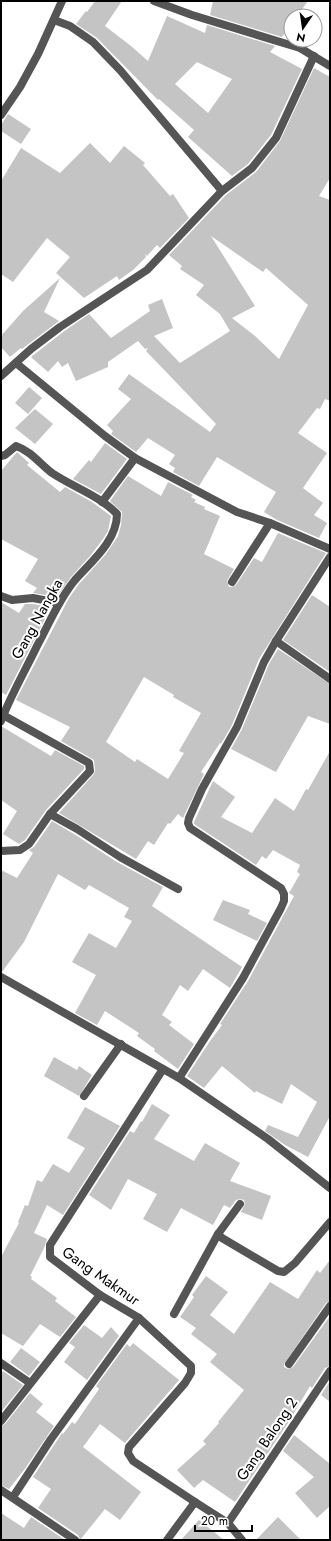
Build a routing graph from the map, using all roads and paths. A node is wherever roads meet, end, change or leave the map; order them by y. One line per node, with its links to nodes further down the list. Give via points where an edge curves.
1 (62, 1): 3 (street)
2 (154, 1): 4 (street, via 300,48)
3 (54, 20): 6 (street, via 20,87); 7 (street, via 70,26 93,42 120,70)
4 (314, 56): 5 (street); 7 (street, via 276,138 252,168)
5 (330, 66)
6 (1, 115)
7 (222, 191): 8 (street, via 147,270 60,327)
8 (16, 363): 9 (street); 11 (street)
9 (1, 376)
10 (1, 456): 12 (street, Gang Nangka, via 16,446 24,448 52,473)
11 (135, 458): 12 (street); 13 (street, via 231,509)
12 (102, 502): 18 (street, Gang Nangka, via 117,514 117,522 111,536)
13 (270, 523): 14 (street); 16 (street)
14 (330, 549)
15 (330, 557): 19 (street)
16 (232, 582)
17 (1, 596): 18 (street, via 12,600 33,598)
18 (59, 603): 21 (street, Gang Nangka)
19 (276, 641): 20 (street); 28 (street, via 264,662 237,727 202,789 188,823 190,828 281,888 284,901 243,978)
20 (330, 679)
21 (2, 718): 22 (street, via 89,764 90,771)
22 (50, 814): 23 (street, via 29,844 20,850); 24 (street)
23 (1, 851)
24 (178, 889)
25 (1, 977): 26 (street)
26 (121, 1044): 27 (street); 29 (street)
27 (162, 1069): 28 (street); 34 (street, Gang Makmur, via 50,1245 50,1257)
28 (179, 1078): 30 (street, via 268,1139)
29 (84, 1096)
30 (330, 1188)
31 (240, 1204): 33 (street)
32 (330, 1222): 33 (street, via 295,1263 284,1272 278,1272)
33 (218, 1234): 36 (street)
34 (100, 1295): 37 (street, Gang Makmur); 41 (street)
35 (330, 1306): 39 (street)
36 (174, 1314)
37 (139, 1318): 44 (street, Gang Makmur); 45 (street, via 184,1358 191,1366 191,1373 129,1447 128,1453 133,1461)
38 (1, 1363): 41 (street)
39 (289, 1364)
40 (330, 1371): 46 (street, Gang Balong 2)
41 (30, 1383): 42 (street)
42 (1, 1421)
43 (1, 1490): 44 (street)
44 (13, 1497): 47 (street)
45 (195, 1502): 46 (street); 48 (street)
46 (228, 1523): 49 (street)
47 (75, 1540)
48 (167, 1540)
49 (242, 1540)

